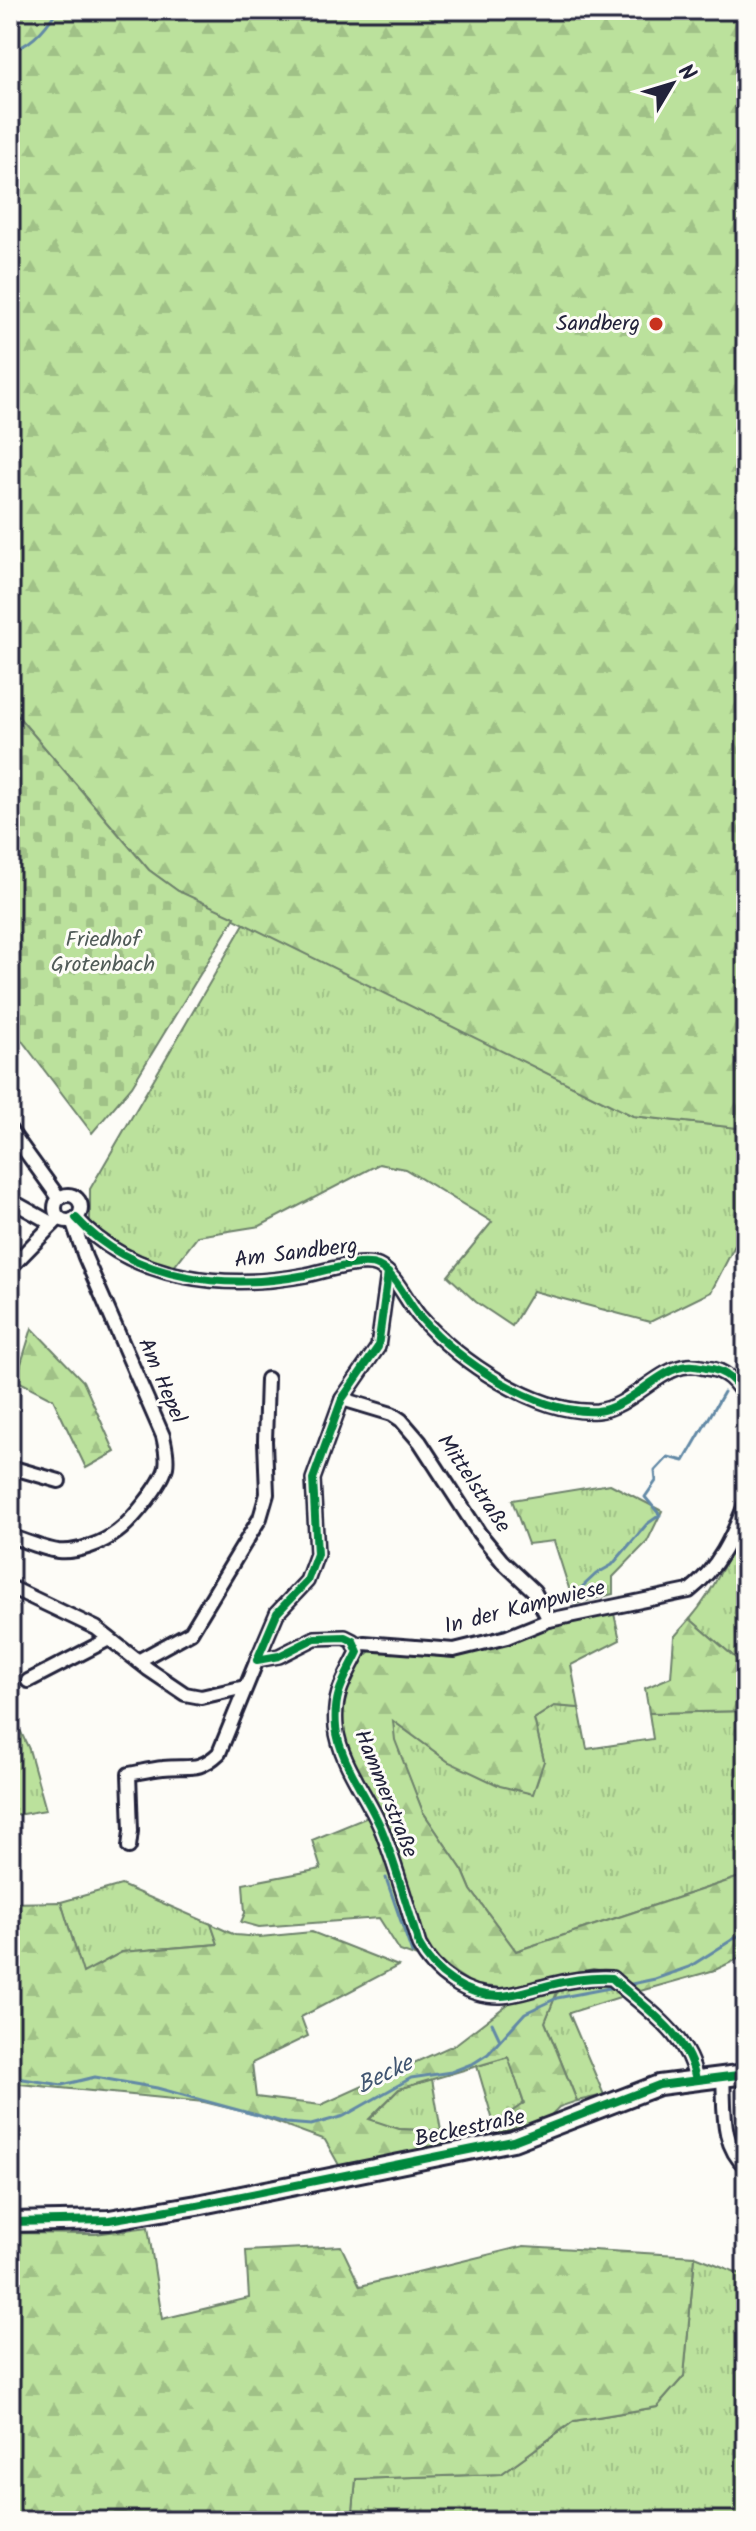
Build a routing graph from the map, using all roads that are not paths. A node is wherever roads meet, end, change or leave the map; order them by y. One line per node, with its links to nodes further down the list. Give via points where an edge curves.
1 (10, 1130): 2 (street)
2 (59, 1198): 4 (street, via 77,1198 81,1211); 5 (street)
3 (10, 1200): 5 (street)
4 (74, 1219): 5 (street); 7 (street, Am Sandberg, via 111,1248 175,1275 226,1283 273,1281 363,1265 377,1265); 15 (street, Am Hepel, via 85,1257 163,1436 166,1468 160,1484 118,1531 93,1544 58,1551)
5 (56, 1221): 6 (street)
6 (10, 1268)
7 (388, 1273): 9 (street, Am Sandberg, via 452,1349 503,1383 555,1407 597,1411 614,1406 686,1366 721,1370); 10 (street, via 378,1347)
8 (267, 1379): 21 (street, via 267,1494 260,1518 191,1632)
9 (741, 1380): 11 (street, Am Sandberg)
10 (342, 1399): 17 (street, Mittelstraße, via 401,1420 479,1533 534,1591); 20 (street, via 313,1479 317,1554 307,1581 277,1613)
11 (746, 1400)
12 (10, 1467): 13 (street)
13 (59, 1481)
14 (746, 1502): 17 (street, In der Kampwiese, via 728,1546 689,1591)
15 (10, 1536)
16 (10, 1587): 18 (street)
17 (549, 1620): 19 (street, In der Kampwiese, via 454,1650)
18 (109, 1639): 21 (street); 22 (street)
19 (356, 1645): 20 (street, via 345,1637 315,1638 279,1656); 27 (street, Hammerstraße, via 358,1652 341,1681 336,1725 341,1747 383,1833 427,1958 459,1985 496,1996 612,1978 679,2040 694,2064)
20 (257, 1660): 23 (street)
21 (138, 1661): 23 (street, via 185,1694 201,1697)
22 (28, 1681)
23 (245, 1687): 24 (street, via 219,1753 208,1764 129,1774)
24 (129, 1847)
25 (746, 2074): 26 (main road, Beckestraße)
26 (723, 2076): 27 (main road, Beckestraße); 28 (street, via 727,2140)
27 (696, 2080): 29 (main road, Beckestraße, via 659,2085 513,2141 109,2220)
28 (746, 2167)
29 (10, 2222)

